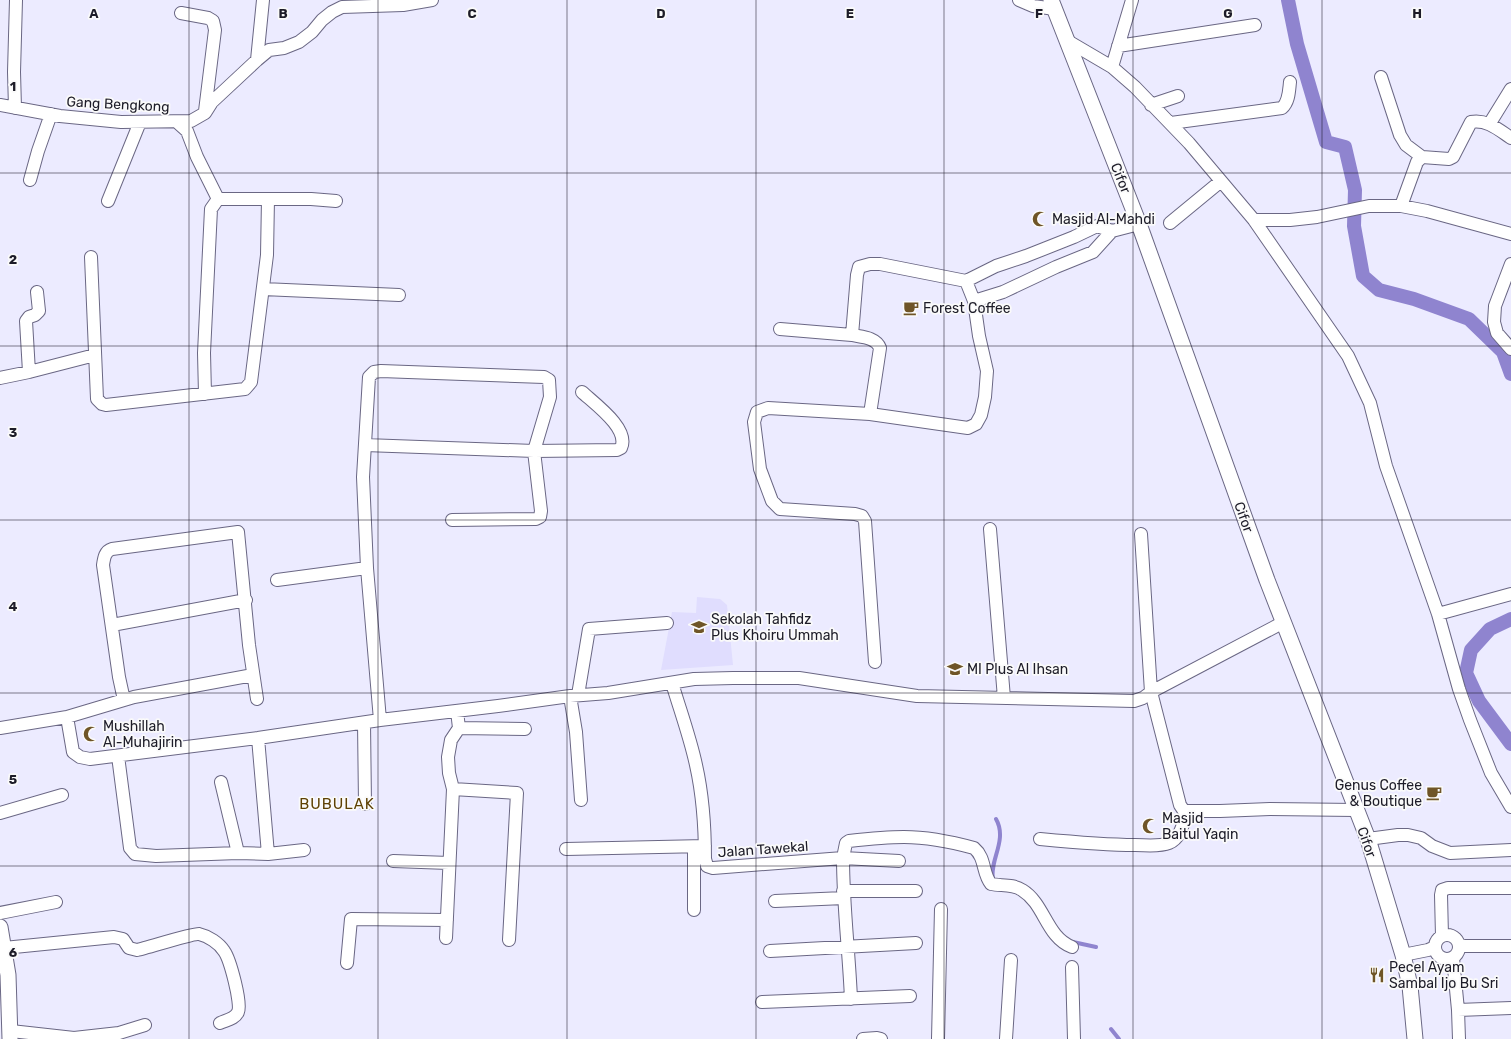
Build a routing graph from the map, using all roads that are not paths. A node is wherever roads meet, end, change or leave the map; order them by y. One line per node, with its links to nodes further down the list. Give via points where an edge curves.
1 (16, 0): 20 (street)
2 (263, 0): 12 (street)
3 (432, 0): 6 (street, Gang Bengkong, via 403,6)
4 (1019, 0): 7 (street, via 1033,6)
5 (1132, 0): 11 (street)
6 (357, 3): 12 (street, Gang Bengkong, via 332,12 299,42 269,50)
7 (1053, 5): 10 (street, Cifor)
8 (181, 13): 21 (street, via 213,21 215,30)
9 (1256, 25): 11 (street)
10 (1066, 40): 13 (street); 38 (street, Cifor)
11 (1118, 46): 13 (street)
12 (257, 60): 21 (street, Gang Bengkong)
13 (1112, 67): 19 (street)
14 (1381, 77): 28 (street, via 1400,135 1406,145)
15 (1290, 82): 25 (street, via 1289,96 1282,108)
16 (1511, 89): 26 (street)
17 (1178, 96): 19 (street)
18 (0, 105): 20 (street, Gang Bengkong)
19 (1151, 105): 25 (street)
20 (15, 108): 22 (street, Gang Bengkong)
21 (204, 112): 24 (street, Gang Bengkong, via 191,121)
22 (51, 114): 23 (street, Gang Bengkong); 29 (street)
23 (140, 122): 24 (street, Gang Bengkong); 33 (street)
24 (177, 122): 31 (street, via 187,131)
25 (1171, 123): 30 (street)
26 (1490, 123): 27 (street); 28 (street, via 1471,122 1453,157)
27 (1511, 138)
28 (1422, 157): 35 (street, via 1417,162)
29 (30, 180)
30 (1221, 181): 36 (street); 37 (street)
31 (218, 199): 32 (street); 55 (street, via 210,209 204,353)
32 (268, 199): 34 (street); 44 (street, via 267,255)
33 (108, 201)
34 (336, 201)
35 (1401, 206): 36 (street, via 1369,206 1290,220); 40 (street)
36 (1254, 220): 66 (street, via 1348,356 1370,403 1386,466)
37 (1170, 223)
38 (1140, 224): 39 (street); 67 (street, Cifor)
39 (1112, 231): 43 (street, via 1097,226 996,266); 47 (street, via 1093,252 1003,292)
40 (1511, 234)
41 (91, 257): 51 (street)
42 (1511, 264): 50 (street, via 1495,306 1494,322 1497,333)
43 (966, 281): 47 (street); 49 (street, via 880,264 864,264 857,275)
44 (262, 289): 46 (street); 55 (street, via 251,382 244,389)
45 (36, 292): 52 (street, via 39,311 26,321)
46 (399, 295)
47 (974, 301): 56 (street, via 987,372 985,397 976,424 968,428)
48 (780, 329): 49 (street)
49 (852, 335): 56 (street, via 875,340 880,348)
50 (1511, 349)
51 (95, 355): 52 (street); 55 (street, via 97,398 102,404)
52 (29, 372): 53 (street)
53 (0, 378)
54 (582, 392): 58 (street, via 615,422 622,437 621,448)
55 (205, 394)
56 (870, 414): 70 (street, via 768,408 758,412 754,422 760,469 772,501 780,509 862,516)
57 (365, 445): 58 (street); 58 (street, via 369,377 374,372 544,376 549,380 550,397); 62 (street, via 363,485)
58 (534, 451): 59 (street, via 540,517 536,520)
59 (452, 520)
60 (990, 529): 75 (street)
61 (1141, 534): 73 (street)
62 (368, 568): 63 (street); 80 (street)
63 (278, 580)
64 (1511, 594): 66 (street)
65 (246, 600): 69 (street); 69 (street, via 238,532 112,549 108,550 103,565); 71 (street)
66 (1438, 614): 92 (street, via 1459,689 1478,741 1491,773)
67 (1284, 622): 73 (street); 93 (street, Cifor)
68 (667, 623): 74 (street, via 589,629)
69 (112, 625): 77 (street)
70 (875, 662)
71 (253, 675): 76 (street); 77 (street)
72 (672, 683): 74 (street, via 608,693); 75 (street, via 733,678 799,678 917,696); 98 (street, Jalan Tawekal, via 696,764 703,812)
73 (1151, 692): 75 (street, via 1134,701); 94 (street, via 1180,806)
74 (574, 695): 78 (street); 90 (street)
75 (1004, 698)
76 (257, 699)
77 (124, 700): 79 (street)
78 (457, 711): 80 (street); 83 (street)
79 (67, 717): 82 (street); 86 (street, via 73,752 90,759)
80 (380, 720): 81 (street)
81 (364, 723): 85 (street); 91 (street)
82 (0, 728)
83 (459, 728): 84 (street); 88 (street, via 451,740 448,757)
84 (525, 728)
85 (258, 738): 86 (street); 103 (street)
86 (118, 756): 102 (street, via 130,848 135,854 174,857)
87 (221, 782): 102 (street)
88 (454, 789): 107 (street); 120 (street, via 517,793)
89 (62, 795): 95 (street)
90 (581, 800)
91 (365, 804)
92 (1511, 807)
93 (1356, 810): 94 (street, via 1270,809); 97 (street, Cifor)
94 (1187, 812): 96 (street, via 1181,831 1170,842 1160,845 1111,845)
95 (0, 813)
96 (1040, 839)
97 (1368, 839): 101 (street, via 1408,835 1421,838 1432,846 1450,853); 129 (street, Cifor)
98 (699, 846): 99 (street); 104 (street, Jalan Tawekal, via 706,864 710,867); 114 (street)
99 (566, 849)
100 (304, 850): 103 (street)
101 (1511, 850)
102 (238, 853): 103 (street)
103 (268, 854)
104 (843, 858): 106 (street, Jalan Tawekal); 110 (street); 124 (street, via 846,843 849,841 921,838 974,848 982,858 985,874 992,884 1016,887 1028,894 1053,932 1062,942)
105 (393, 861): 107 (street)
106 (899, 861)
107 (449, 863): 116 (street)
108 (1511, 888): 118 (street, via 1442,890)
109 (916, 891): 110 (street)
110 (844, 894): 111 (street); 123 (street)
111 (775, 901)
112 (56, 902): 115 (street)
113 (941, 909): 143 (street)
114 (694, 910)
115 (0, 913)
116 (446, 920): 119 (street); 131 (street, via 351,919)
117 (0, 927): 125 (street)
118 (1443, 934): 126 (street); 128 (street, via 1453,937)
119 (446, 938)
120 (509, 940)
121 (916, 943): 123 (street)
122 (1511, 946): 128 (street)
123 (848, 947): 127 (street); 134 (street)
124 (1072, 947)
125 (4, 948): 138 (street, via 114,937 123,939 130,948 137,950 198,934 214,940 224,950 240,1004 234,1017); 140 (street, via 8,975)
126 (1433, 950): 128 (street, via 1441,958); 129 (street)
127 (770, 951)
128 (1456, 953): 137 (street)
129 (1403, 955): 146 (street, Cifor, via 1410,986)
130 (1011, 960): 144 (street)
131 (347, 963)
132 (1072, 967): 145 (street)
133 (910, 996): 134 (street)
134 (851, 999): 135 (street)
135 (762, 1002)
136 (1511, 1008): 137 (street)
137 (1458, 1010): 147 (street)
138 (220, 1023)
139 (145, 1025): 140 (street, via 119,1033 74,1038)
140 (10, 1035)
141 (863, 1039): 142 (street)
142 (881, 1039)
143 (938, 1039)
144 (1006, 1039)
145 (1074, 1039)
146 (1416, 1039)
147 (1459, 1039)

